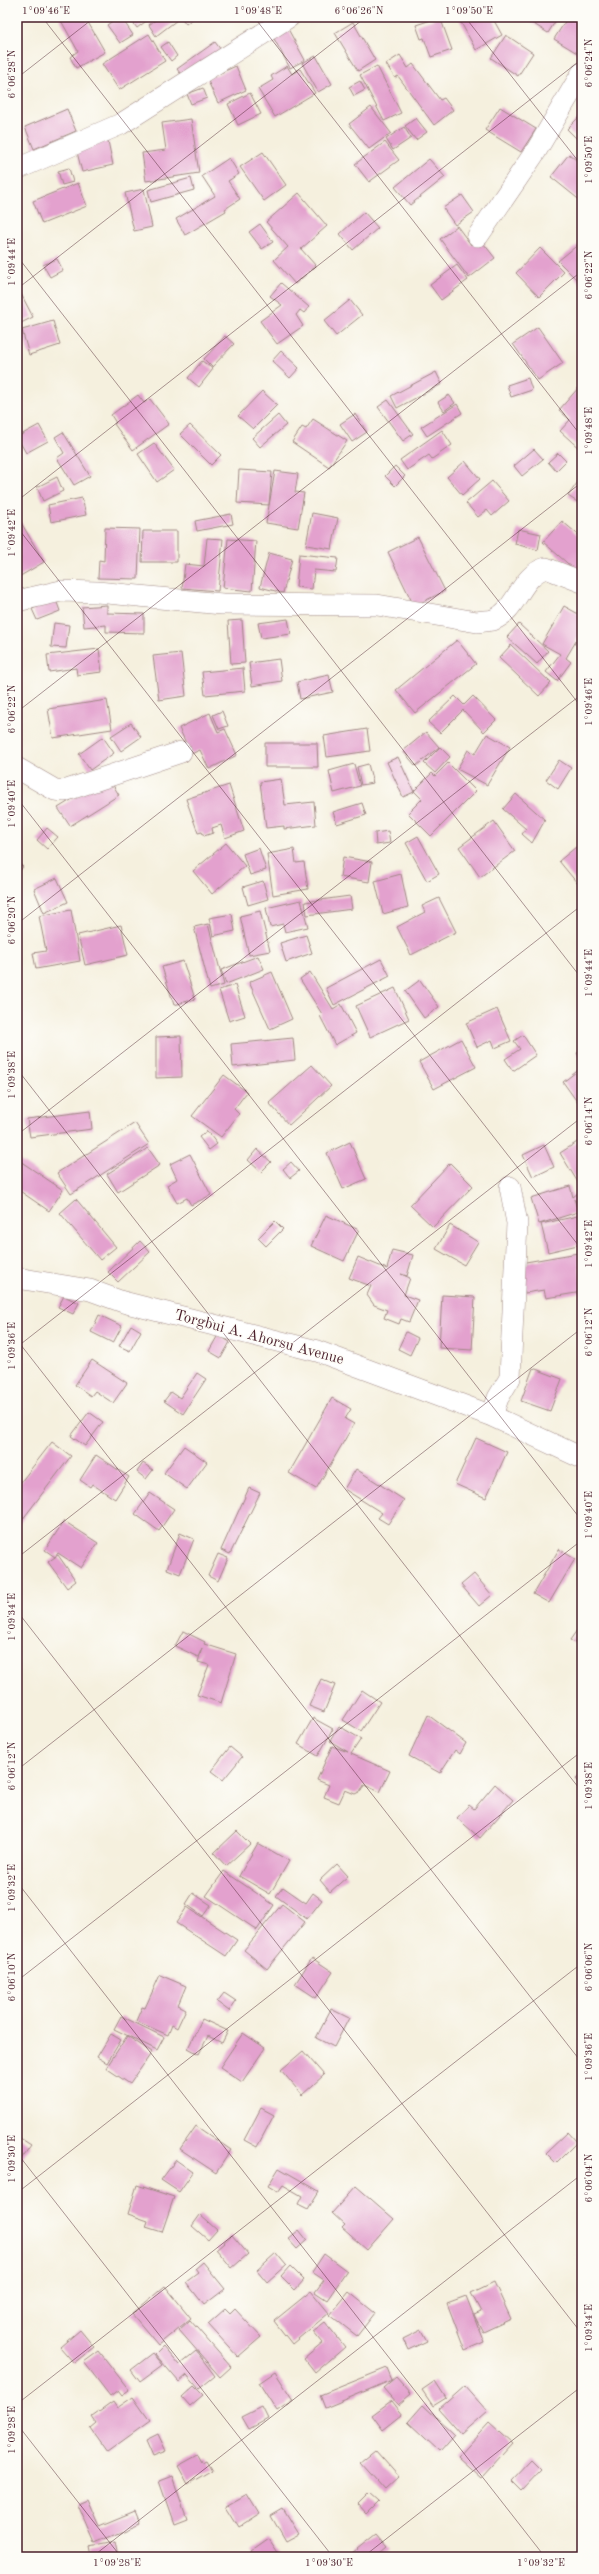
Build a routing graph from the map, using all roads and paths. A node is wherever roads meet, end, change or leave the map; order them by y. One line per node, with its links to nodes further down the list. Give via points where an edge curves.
1 (289, 17): 3 (street, via 121,124)
2 (582, 73): 4 (street, via 536,151)
3 (17, 169)
4 (478, 236)
5 (582, 582): 6 (street, via 546,568 540,570 530,576 504,612 493,620 477,622 377,605 222,604 97,592 61,591)
6 (17, 601)
7 (181, 752): 8 (street, via 64,791 55,790)
8 (17, 768)
9 (510, 1187): 11 (street, via 517,1223 510,1378 498,1398)
10 (17, 1278): 11 (street, Torgbui A. Ahorsu Avenue, via 90,1290 123,1302 317,1351)
11 (492, 1416): 12 (street, Torgbui A. Ahorsu Avenue)
12 (582, 1458)

